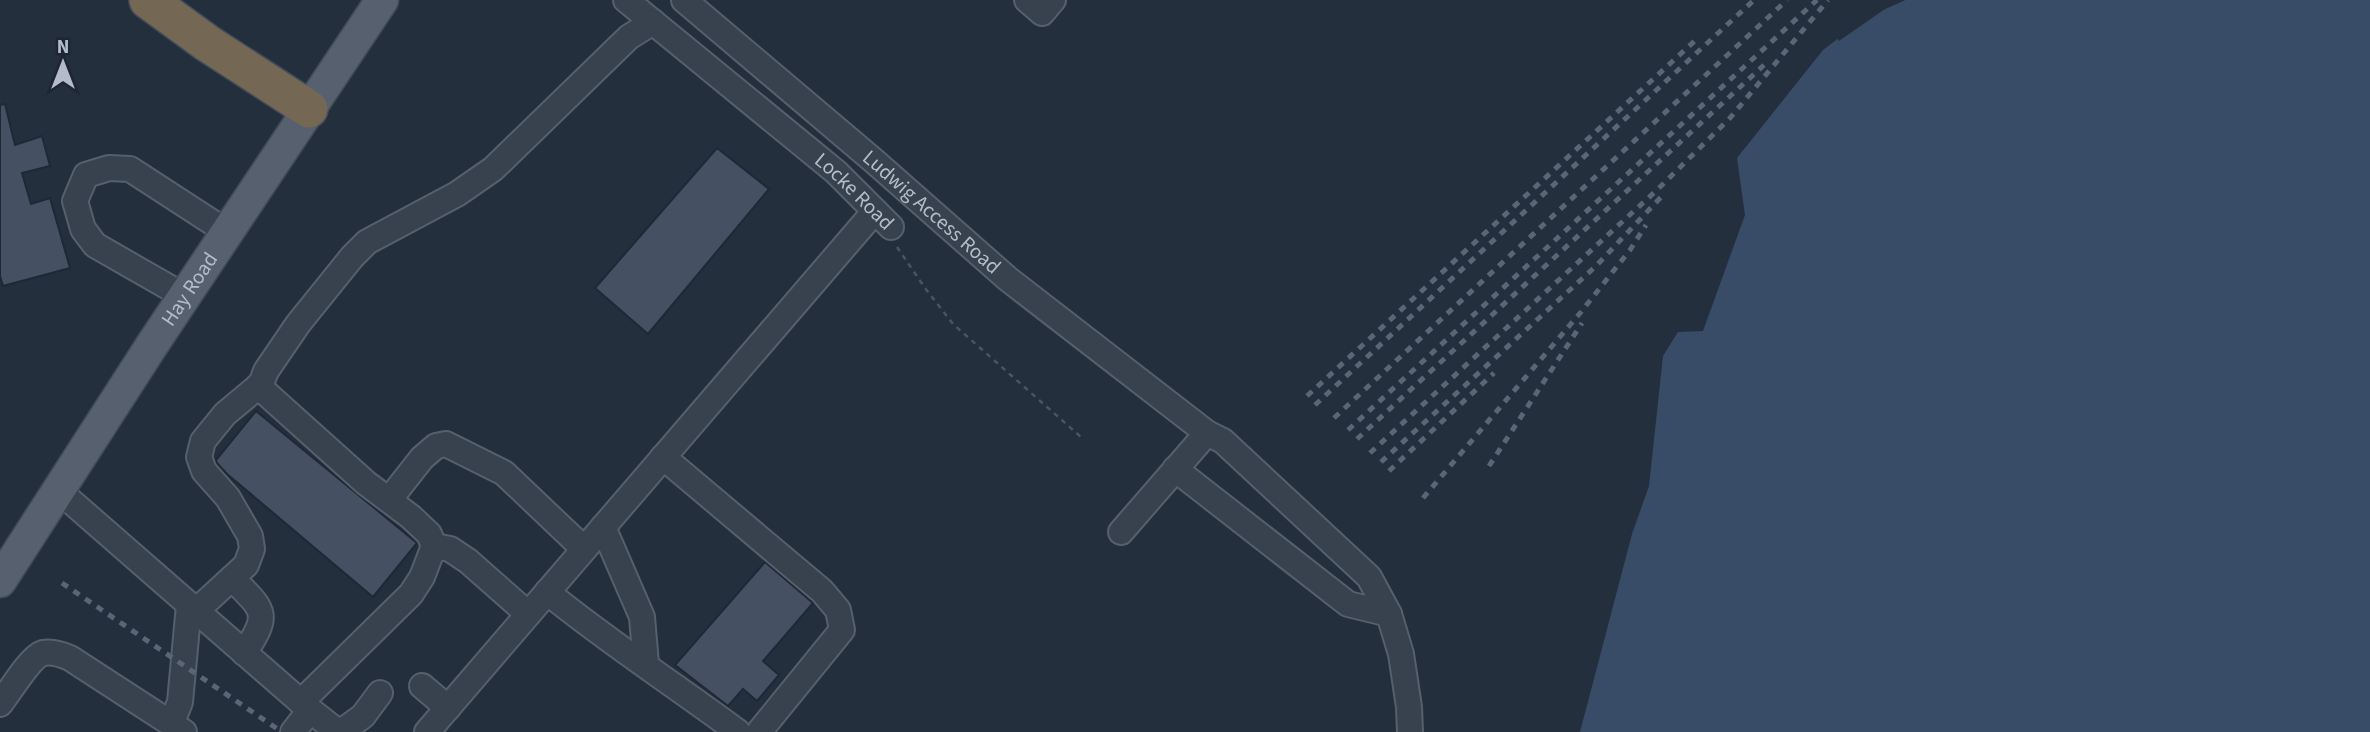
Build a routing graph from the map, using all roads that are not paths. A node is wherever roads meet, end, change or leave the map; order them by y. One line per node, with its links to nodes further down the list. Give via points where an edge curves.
1 (148, 0): 8 (highway)
2 (382, 0): 8 (main road, Hay Road)
3 (626, 0): 7 (street, Locke Road)
4 (684, 0): 12 (street, Ludwig Access Road, via 1008,279)
5 (1027, 0): 6 (street, via 1042,13)
6 (1053, 0)
7 (653, 22): 11 (street, via 629,37 493,169 457,194 367,242 298,324); 13 (street, Locke Road, via 836,172 883,219)
8 (309, 108): 9 (main road, Hay Road)
9 (227, 232): 10 (main road, Hay Road); 10 (street, via 130,169 110,168 86,175 75,201 83,229 95,245)
10 (184, 296): 15 (main road, Hay Road)
11 (258, 387): 16 (street); 22 (street, via 202,441 199,457 250,536 252,550 246,565)
12 (1207, 433): 14 (street); 26 (street, Ludwig Access Road, via 1223,441 1369,577)
13 (663, 457): 17 (street); 39 (street, via 822,590 838,610 842,630)
14 (1175, 468): 18 (street); 26 (street, via 1348,604)
15 (58, 491): 21 (main road, Hay Road); 24 (street)
16 (389, 500): 19 (street, via 429,534); 20 (street, via 422,458 446,444 504,473)
17 (603, 527): 20 (street); 28 (street, via 642,617)
18 (1121, 532)
19 (434, 546): 25 (street, via 450,549 468,561); 32 (street, via 411,594)
20 (584, 549): 23 (street)
21 (4, 566)
22 (232, 578): 24 (street); 27 (street, via 263,615)
23 (547, 592): 25 (street); 28 (street)
24 (193, 608): 27 (street); 34 (street)
25 (528, 614): 33 (street)
26 (1389, 614): 40 (street, Ludwig Access Road, via 1401,654)
27 (244, 653): 32 (street)
28 (646, 664): 38 (street)
29 (422, 686): 33 (street)
30 (380, 692): 36 (street, via 363,716)
31 (0, 704): 34 (street, via 33,659 41,653 57,653)
32 (306, 706): 35 (street); 36 (street)
33 (448, 708): 37 (street)
34 (178, 727)
35 (293, 732)
36 (340, 732)
37 (427, 732)
38 (738, 732)
39 (759, 732)
40 (1410, 732)

